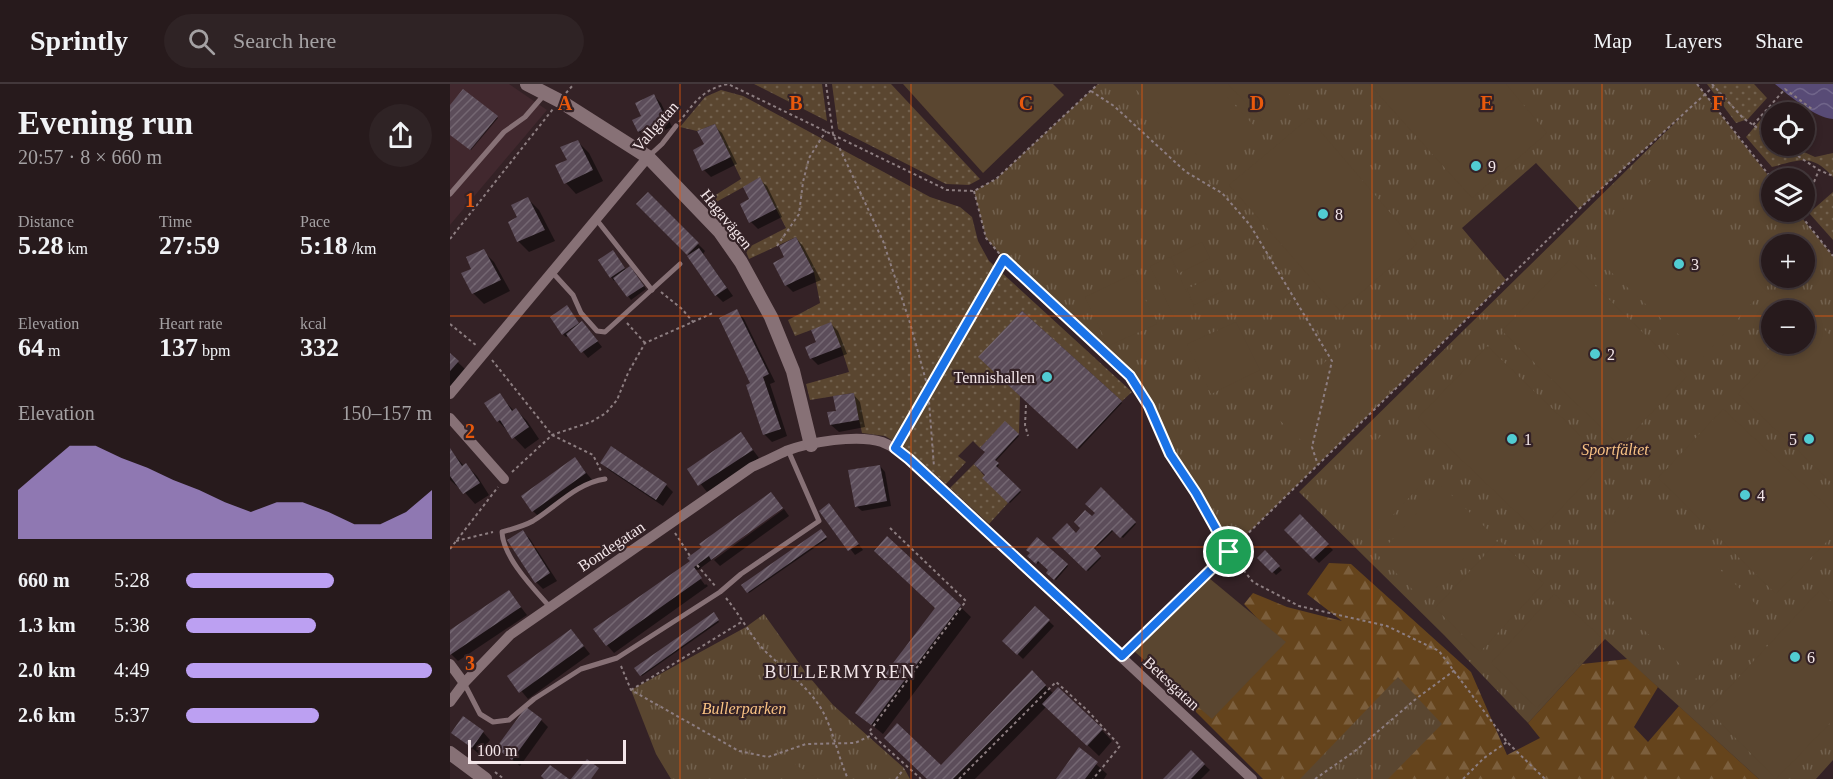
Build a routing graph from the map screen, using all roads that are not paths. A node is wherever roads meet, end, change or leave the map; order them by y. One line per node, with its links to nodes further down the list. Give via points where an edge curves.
1 (527, 84): 2 (street, Hagavägen)
2 (545, 94): 4 (street, Hagavägen); 5 (lane, via 525,117 504,132)
3 (676, 126): 4 (lane, Vallgatan)
4 (648, 157): 6 (street, Vallgatan); 12 (street, Hagavägen, via 713,224 741,262 771,317 792,371)
5 (450, 194)
6 (596, 219): 8 (street, Vallgatan); 9 (lane)
7 (680, 264): 9 (lane)
8 (552, 272): 9 (lane, via 597,331 604,332); 10 (street, Vallgatan)
9 (654, 289)
10 (450, 394)
11 (450, 418): 15 (street)
12 (811, 445): 13 (street, Bondegatan); 22 (street, Betesgatan, via 853,439 879,441 895,448 1109,639 1122,656)
13 (788, 450): 16 (street, Bondegatan, via 752,467); 18 (lane, via 819,521 720,592 617,658 581,669 509,720 493,723 480,714)
14 (605, 478): 16 (lane, via 560,500 533,520 502,532 509,556)
15 (504, 479)
16 (549, 606): 18 (street, Bondegatan, via 510,635)
17 (450, 664): 18 (street)
18 (464, 683): 19 (street, Bondegatan)
19 (450, 702)
20 (450, 753): 21 (street)
21 (484, 779)
22 (1252, 779)

